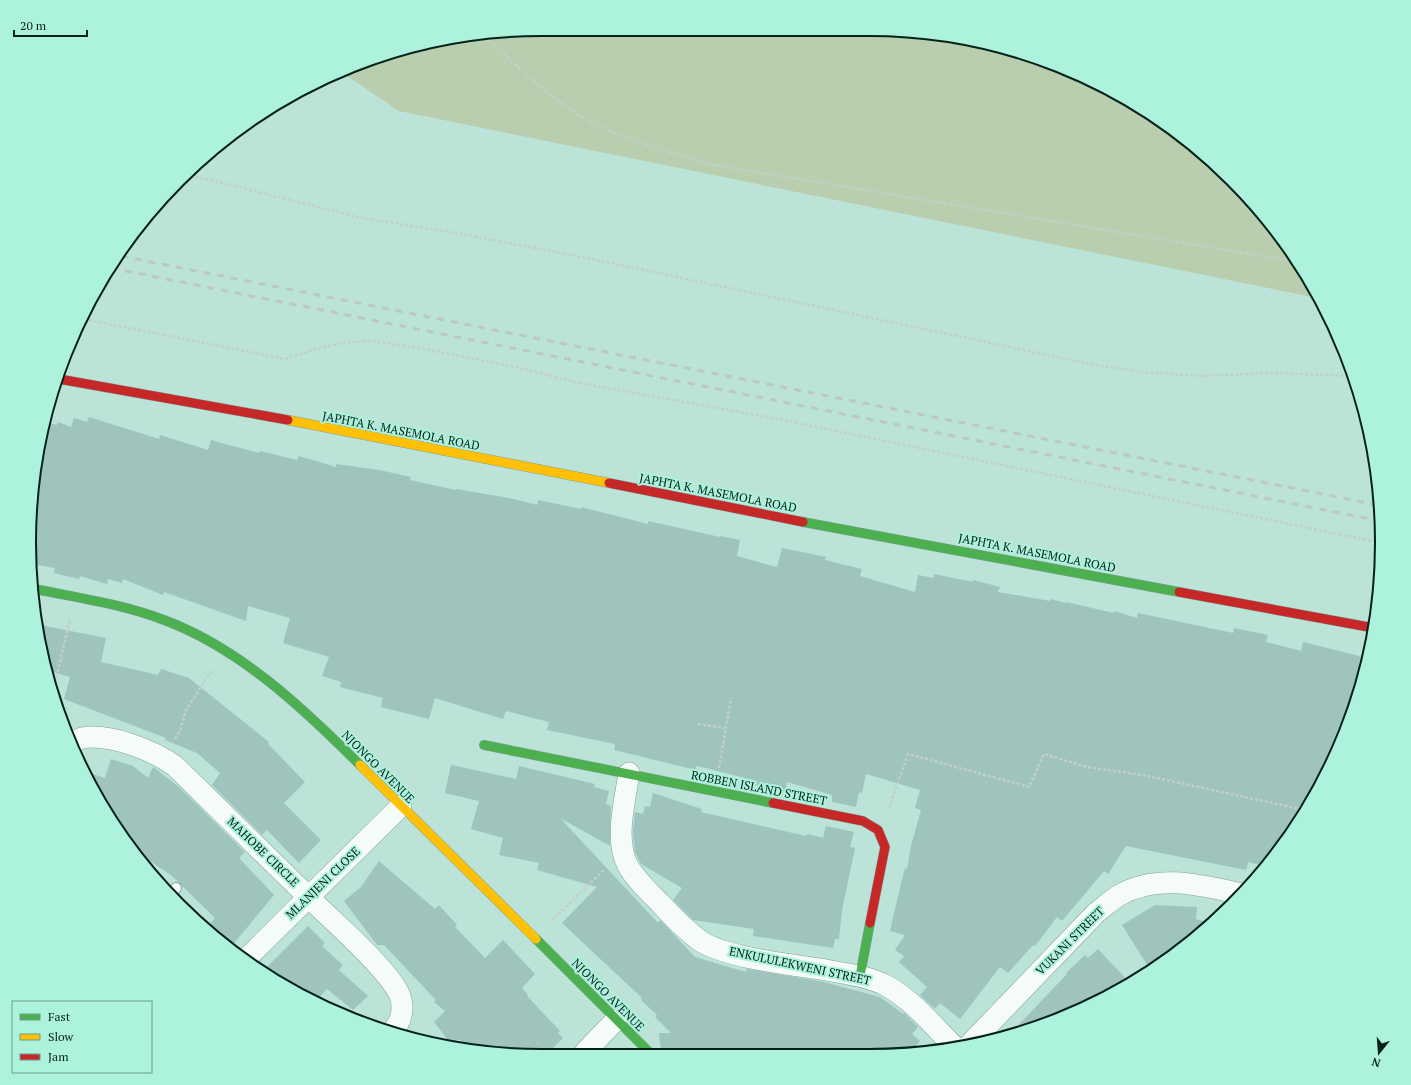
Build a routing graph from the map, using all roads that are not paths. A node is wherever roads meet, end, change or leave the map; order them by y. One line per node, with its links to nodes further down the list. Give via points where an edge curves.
1 (63, 380): 3 (street, JAPHTA K. MASEMOLA ROAD, via 236,410 810,523)
2 (38, 590): 7 (street, NJONGO AVENUE, via 138,611 182,627 224,651 289,699)
3 (1368, 627)
4 (77, 740): 9 (street, MAHOBE CIRCLE, via 80,738 106,739 140,747 164,758)
5 (484, 745): 6 (street, ROBBEN ISLAND STREET)
6 (629, 773): 11 (street, ENKULULEKWENI STREET, via 622,826 628,865 676,921 703,942 728,951); 11 (street, ROBBEN ISLAND STREET, via 863,821 875,826 885,847)
7 (401, 806): 9 (street, MLANJENI CLOSE); 12 (street, NJONGO AVENUE)
8 (1234, 893): 14 (street, VUKANI STREET, via 1169,882 1145,886 1118,896 1096,914)
9 (308, 896): 10 (street, MLANJENI CLOSE); 13 (street, MAHOBE CIRCLE, via 393,983 402,1005)
10 (249, 955)
11 (860, 976): 15 (street, ENKULULEKWENI STREET, via 884,985 902,996)
12 (616, 1020): 16 (street); 17 (street, NJONGO AVENUE)
13 (396, 1027)
14 (977, 1037)
15 (950, 1042)
16 (588, 1049)
17 (646, 1049)

